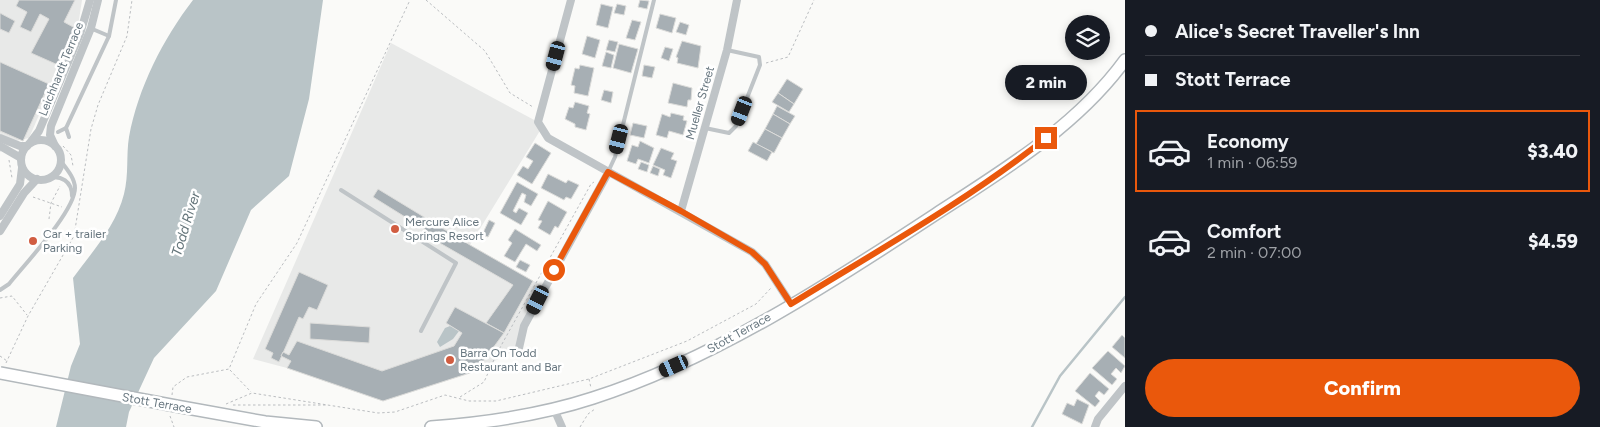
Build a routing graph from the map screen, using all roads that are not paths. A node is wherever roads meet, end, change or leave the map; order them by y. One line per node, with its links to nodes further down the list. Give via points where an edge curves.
1 (90, 0): 7 (street, Leichhardt Terrace)
2 (98, 0): 8 (street, Leichhardt Terrace)
3 (116, 0): 9 (lane)
4 (571, 0): 23 (street, via 538,122 548,138)
5 (654, 0): 23 (lane, via 615,157)
6 (737, 0): 10 (street, Mueller Street)
7 (83, 25): 8 (lane); 17 (street, Leichhardt Terrace, via 39,131)
8 (91, 28): 9 (lane); 19 (street, Leichhardt Terrace, via 52,121 50,135)
9 (109, 36): 12 (lane)
10 (727, 50): 13 (street, Mueller Street); 13 (lane, via 759,57 760,64 736,126 729,132)
11 (1125, 60): 32 (main road, Stott Terrace, via 1084,106 1032,149 886,247)
12 (66, 128): 14 (lane); 15 (lane)
13 (704, 128): 28 (street, Mueller Street)
14 (58, 132)
15 (69, 137)
16 (0, 138): 17 (street, via 17,145)
17 (28, 145): 19 (street, via 46,141); 20 (street)
18 (0, 146): 20 (street)
19 (55, 146): 21 (street)
20 (21, 158): 22 (street)
21 (60, 160): 24 (street, via 57,171); 27 (lane, via 74,183)
22 (22, 168): 25 (street); 29 (street, via 20,184)
23 (608, 172): 28 (street); 34 (street, via 524,326)
24 (48, 178): 25 (street); 27 (lane, via 56,176 64,180 71,189)
25 (37, 179): 30 (street, via 24,192)
26 (340, 190): 33 (lane, via 456,263)
27 (72, 198): 31 (lane, via 68,211 9,284)
28 (681, 211): 32 (street, via 752,252 765,264)
29 (0, 216)
30 (0, 232)
31 (0, 290)
32 (791, 304): 37 (main road, Stott Terrace, via 710,350 632,384)
33 (421, 331)
34 (519, 348)
35 (0, 373): 38 (main road, Stott Terrace, bridge, via 265,422)
36 (1125, 386): 41 (street)
37 (554, 409): 39 (main road, Stott Terrace, via 469,424); 40 (street)
38 (316, 427)
39 (431, 427)
40 (562, 427)
41 (1095, 427)

